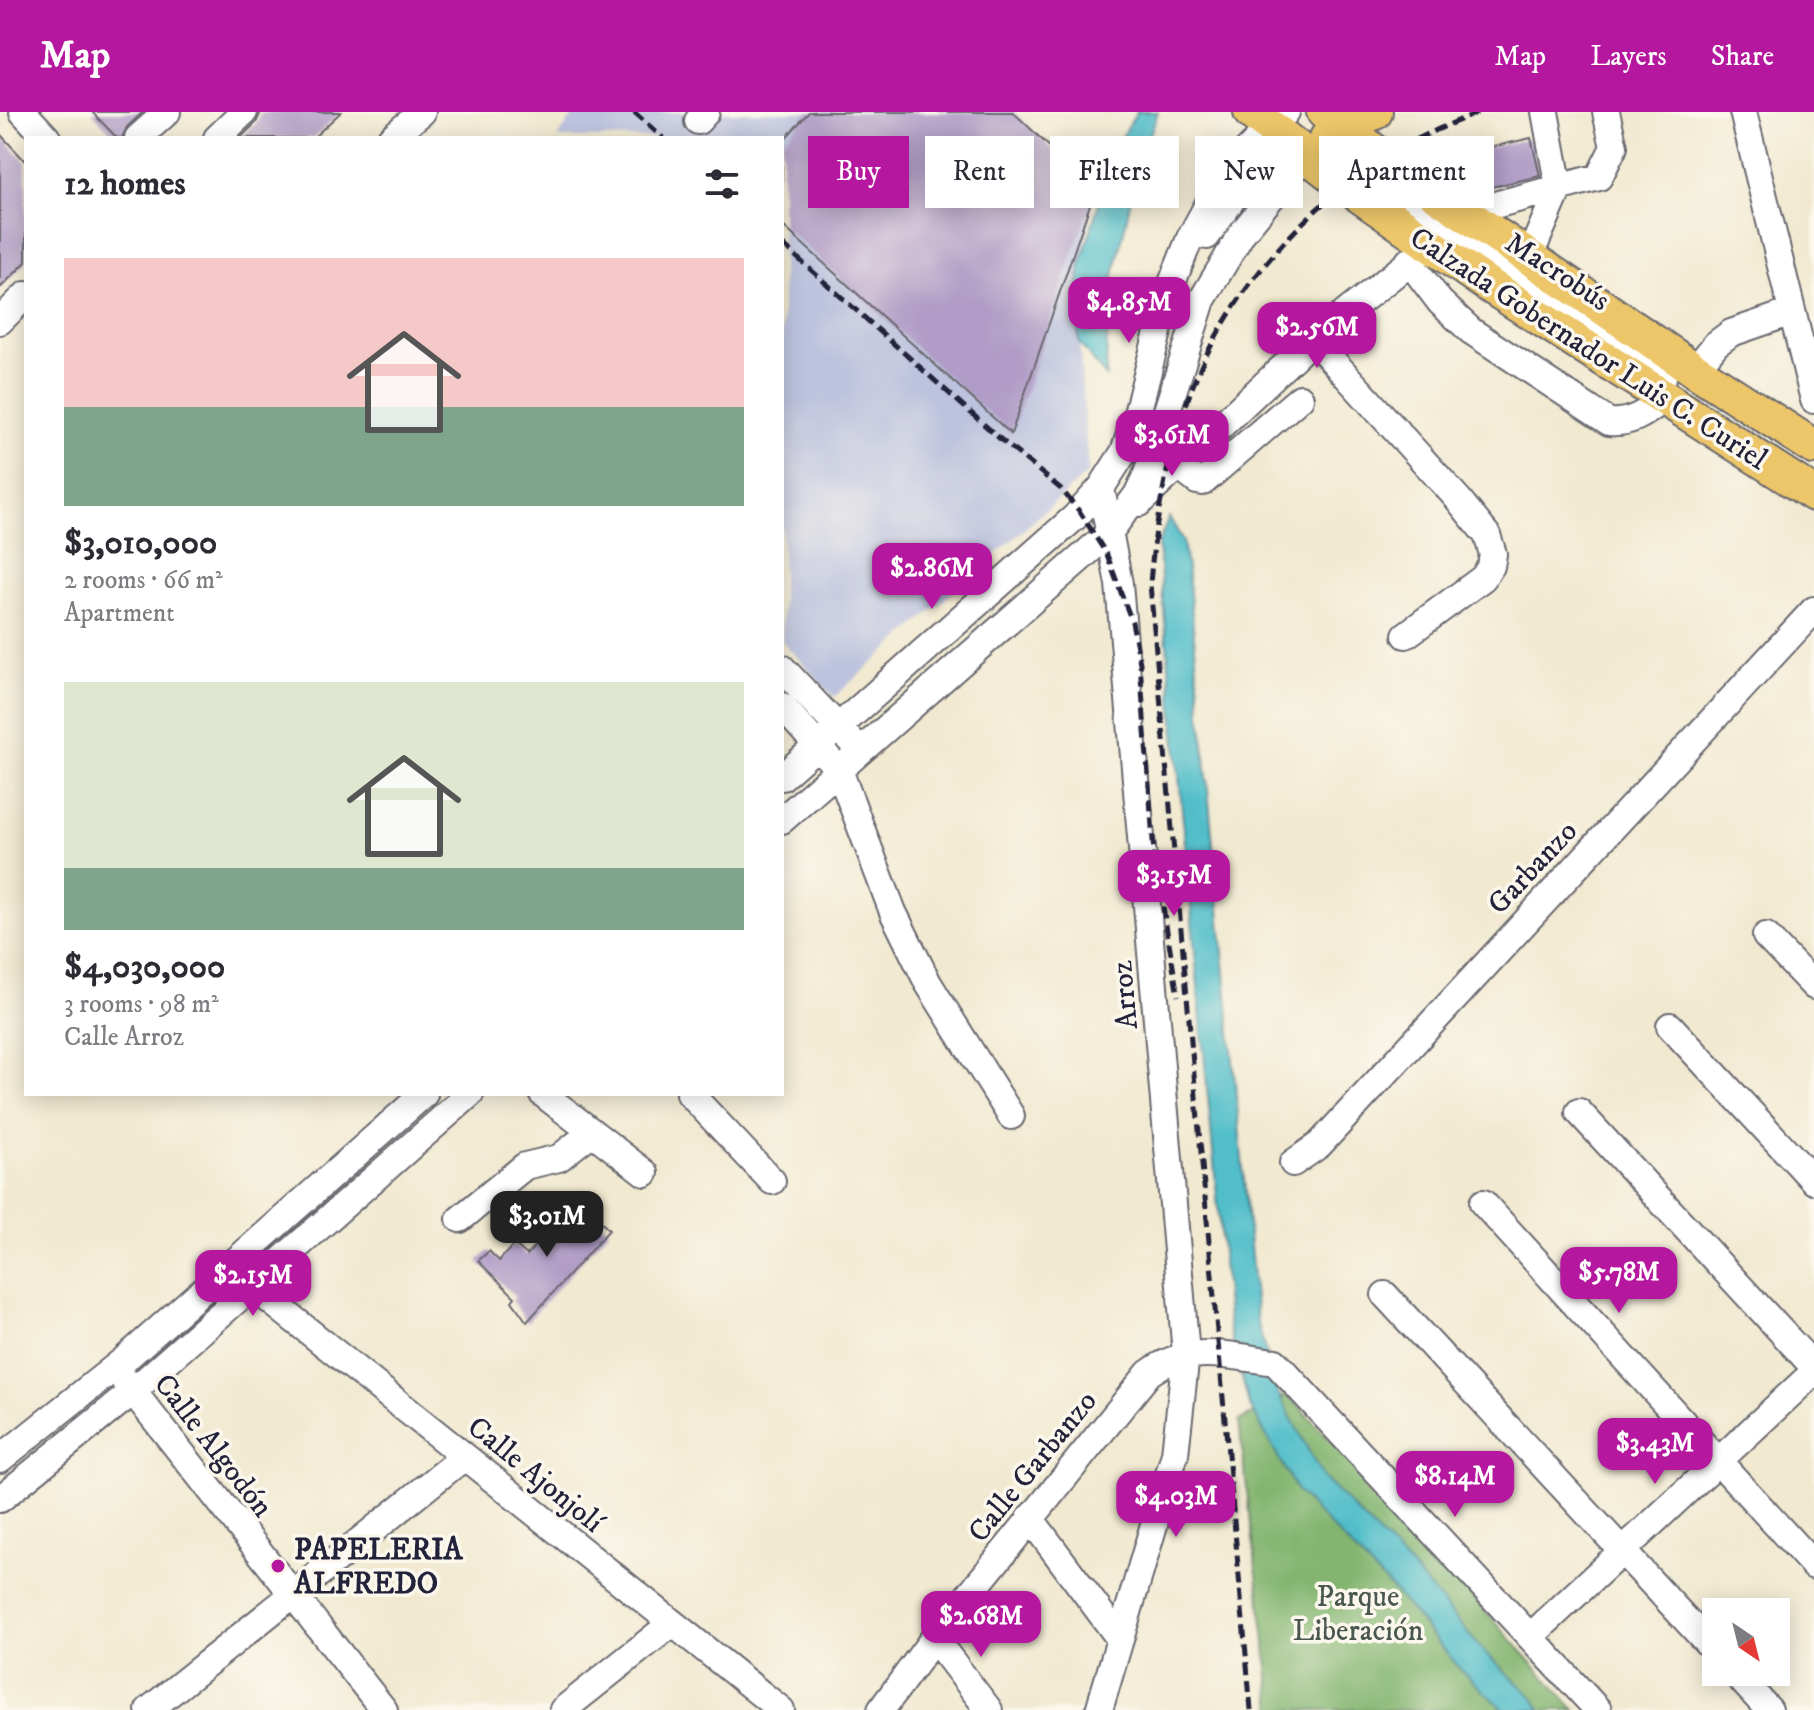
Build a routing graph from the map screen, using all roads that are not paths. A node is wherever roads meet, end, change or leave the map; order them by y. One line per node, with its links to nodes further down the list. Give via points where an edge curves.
1 (23, 112): 10 (street)
2 (167, 112): 11 (street)
3 (244, 112): 12 (street)
4 (422, 112): 13 (street)
5 (1375, 112): 9 (main road)
6 (1545, 112): 14 (street)
7 (1606, 112): 14 (street, via 1614,147 1599,177)
8 (1743, 112): 18 (street)
9 (1299, 124): 15 (main road, Calzada Gobernador Luis C. Curiel); 15 (main road, Calzada Gobernador Luis C. Curiel); 29 (street, via 1240,188 1168,293 1124,452); 31 (street, via 1202,300 1147,474)
10 (45, 136)
11 (140, 136)
12 (219, 136)
13 (393, 136)
14 (1559, 188): 15 (street, via 1491,206); 16 (street)
15 (1442, 238): 16 (main road, Calzada Gobernador Luis C. Curiel); 20 (street); 23 (main road, Calzada Gobernador Luis C. Curiel); 23 (street, via 1440,302 1471,331 1609,422 1638,417); 26 (street, Macrobús); 28 (street, Macrobús)
16 (1529, 258): 21 (main road, Calzada Gobernador Luis C. Curiel)
17 (24, 297): 19 (street)
18 (1792, 312): 21 (street, via 1731,333); 24 (street)
19 (0, 321)
20 (1313, 339): 27 (street); 33 (street, via 1492,544 1491,566 1483,578)
21 (1695, 370): 25 (main road, Calzada Gobernador Luis C. Curiel)
22 (1300, 398): 27 (street, via 1203,482)
23 (1664, 399): 30 (main road, Calzada Gobernador Luis C. Curiel)
24 (1814, 400)
25 (1814, 447)
26 (1814, 465)
27 (1179, 467): 31 (street)
28 (1814, 478)
29 (1101, 488): 31 (street, Arroz); 36 (street)
30 (1814, 494)
31 (1108, 534): 38 (street); 60 (street, Arroz, via 1119,584)
32 (1814, 610): 52 (street, Garbanzo, via 1319,1145)
33 (1406, 635)
34 (784, 670): 36 (street)
35 (784, 708): 37 (street)
36 (838, 728): 37 (street); 38 (street)
37 (817, 746): 39 (street); 40 (street)
38 (860, 751): 39 (street)
39 (839, 770): 41 (street); 50 (street, via 893,912 921,969)
40 (784, 775)
41 (784, 818)
42 (1766, 936): 43 (street)
43 (1814, 986)
44 (1670, 1026): 55 (street)
45 (422, 1096): 61 (street)
46 (468, 1096): 58 (street)
47 (546, 1096): 51 (street)
48 (692, 1096): 54 (street)
49 (1579, 1112): 62 (street)
50 (1011, 1116)
51 (592, 1132): 53 (street); 57 (street, via 559,1158 525,1166)
52 (1293, 1163)
53 (645, 1173)
54 (772, 1181)
55 (1814, 1181)
56 (1483, 1203): 66 (street)
57 (460, 1219)
58 (252, 1286): 63 (street); 64 (street, Calle Ajonjolí)
59 (1385, 1295): 69 (street)
60 (1186, 1354): 68 (street, Calle Garbanzo, via 1149,1373); 73 (street, via 1275,1362); 76 (street, Arroz, via 1175,1454)
61 (116, 1367): 63 (street, Calle Algodón); 65 (street)
62 (1814, 1369): 66 (street)
63 (131, 1393): 67 (street); 71 (street, Calle Algodón)
64 (464, 1457): 71 (street); 72 (street, Calle Ajonjolí)
65 (0, 1459)
66 (1717, 1462): 69 (street); 70 (street)
67 (0, 1499)
68 (1030, 1518): 75 (street, Calle Garbanzo); 76 (street)
69 (1622, 1551): 73 (street); 74 (street)
70 (1814, 1566)
71 (292, 1595): 78 (street); 79 (street, Calle Algodón)
72 (671, 1624): 80 (street); 81 (street, Calle Ajonjolí)
73 (1530, 1637): 85 (street)
74 (1702, 1637)
75 (934, 1638): 82 (street, Calle Garbanzo); 83 (street)
76 (1120, 1639): 84 (street, Arroz)
77 (1747, 1686): 86 (street)
78 (149, 1710)
79 (384, 1710)
80 (563, 1710)
81 (781, 1710)
82 (881, 1710)
83 (989, 1710)
84 (1099, 1710)
85 (1598, 1710)
86 (1769, 1710)

